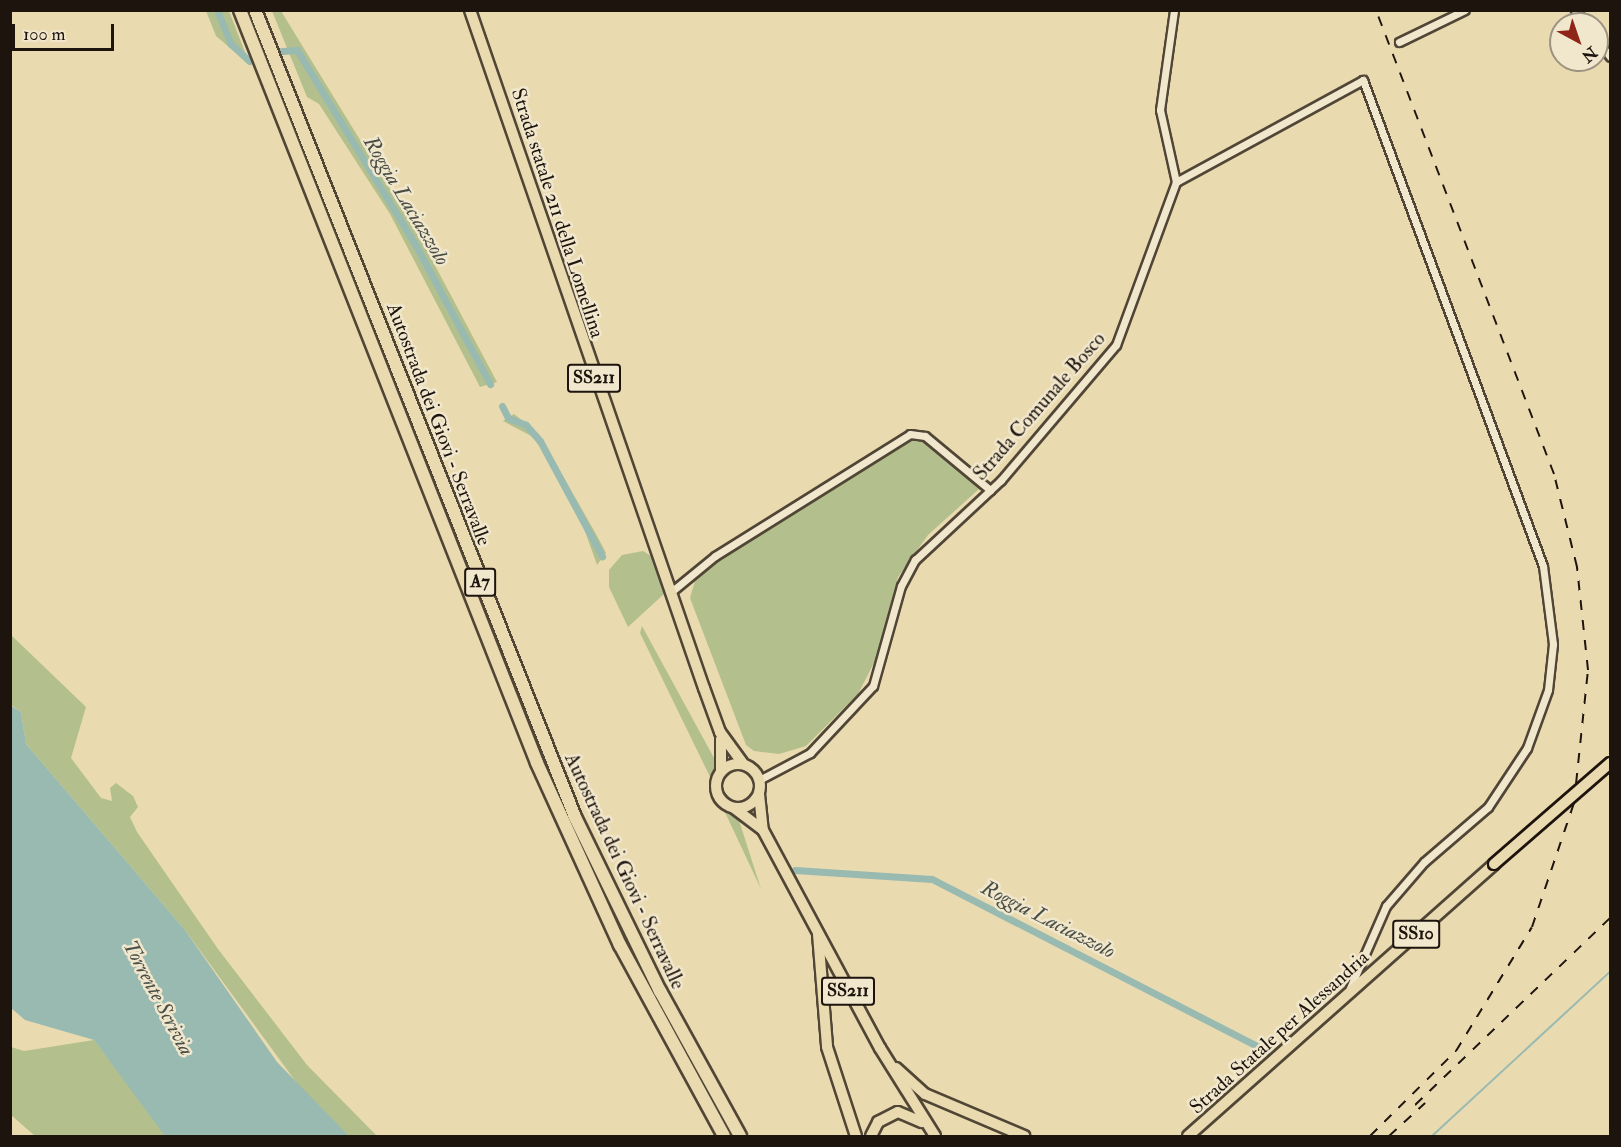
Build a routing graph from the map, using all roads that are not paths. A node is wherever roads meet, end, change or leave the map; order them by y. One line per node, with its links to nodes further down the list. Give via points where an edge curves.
1 (240, 10): 23 (highway, Autostrada dei Giovi - Serravalle / A7, via 550,795 620,945)
2 (255, 10): 24 (highway, Autostrada dei Giovi - Serravalle / A7, via 571,808 660,991)
3 (470, 10): 9 (main road, Strada statale 211 della Lomellina / SS211)
4 (1174, 10): 7 (street, via 1160,110)
5 (1465, 10): 6 (street)
6 (1399, 42)
7 (1176, 182): 8 (street, Strada Comunale Bosco, via 1116,345); 19 (street, via 1363,80 1544,566 1553,644 1548,690 1527,748 1488,807 1424,862 1386,906 1360,970)
8 (990, 490): 9 (street, via 925,436 910,434 715,556); 14 (street, Strada Comunale Bosco, via 940,531 907,573 873,686 810,753)
9 (671, 592): 10 (main road, Strada statale 211 della Lomellina / SS211)
10 (720, 732): 12 (main road, Strada statale 211 della Lomellina / SS211); 13 (main road, Strada statale 211 della Lomellina / SS211)
11 (1611, 763): 19 (main road, Strada Statale per Alessandria / SS10, bridge)
12 (743, 764): 13 (main road); 14 (main road, Strada statale 211 della Lomellina / SS211)
13 (721, 771): 16 (main road, Strada statale 211 della Lomellina / SS211, via 717,794)
14 (759, 780): 15 (main road, Strada statale 211 della Lomellina / SS211)
15 (759, 794): 16 (main road, via 747,806); 17 (main road, Strada statale 211 della Lomellina / SS211)
16 (734, 808): 17 (main road, Strada statale 211 della Lomellina / SS211)
17 (763, 830): 18 (main road, Strada statale 211 della Lomellina / SS211)
18 (818, 934): 20 (main road, Strada statale 211 della Lomellina / SS211); 25 (main road, via 827,1047)
19 (1338, 1003): 22 (main road, Strada Statale per Alessandria / SS10)
20 (880, 1048): 21 (main road, Strada statale 211 della Lomellina / SS211); 27 (main road, via 925,1094)
21 (932, 1132): 26 (main road, via 898,1112 878,1122)
22 (1191, 1135)
23 (724, 1137)
24 (740, 1137)
25 (856, 1137)
26 (871, 1137)
27 (1024, 1137)

